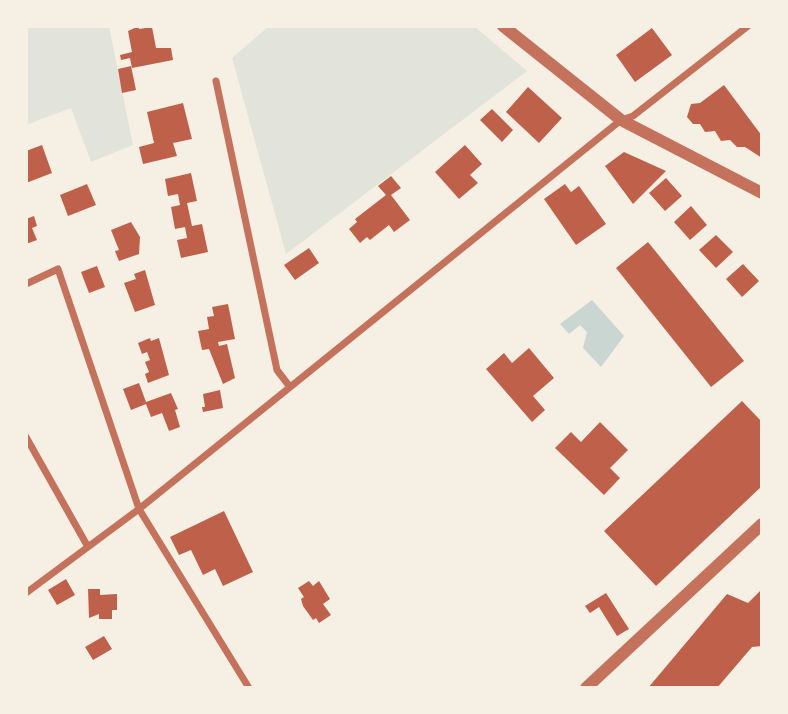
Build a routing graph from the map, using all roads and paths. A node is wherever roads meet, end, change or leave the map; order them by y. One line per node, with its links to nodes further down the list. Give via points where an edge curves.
1 (503, 26): 4 (street)
2 (748, 26): 4 (street, via 633,116)
3 (216, 81): 7 (street, via 277,370)
4 (621, 120): 5 (street); 7 (street)
5 (762, 193)
6 (26, 284): 9 (street, via 58,269)
7 (290, 387): 9 (street)
8 (26, 436): 11 (street)
9 (139, 509): 11 (street); 13 (street)
10 (762, 524): 14 (street)
11 (88, 547): 12 (street)
12 (26, 593)
13 (249, 688)
14 (586, 688)

